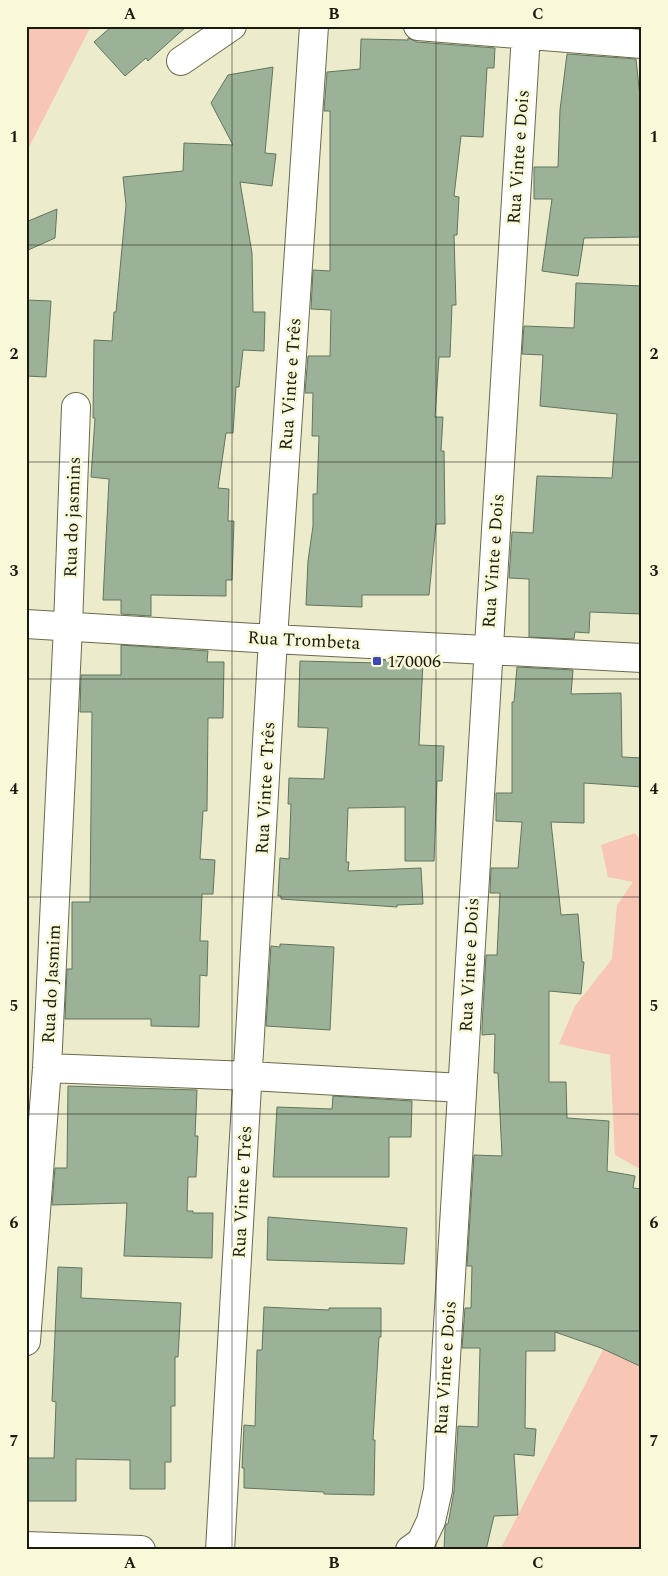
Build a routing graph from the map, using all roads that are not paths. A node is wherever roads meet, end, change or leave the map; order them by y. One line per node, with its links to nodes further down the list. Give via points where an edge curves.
1 (232, 26): 6 (street)
2 (314, 26): 10 (street, Rua Vinte e Três)
3 (418, 26): 4 (street)
4 (526, 34): 5 (street); 11 (street, Rua Vinte e Dois)
5 (642, 44)
6 (181, 61)
7 (76, 407): 9 (street, Rua do jasmins)
8 (26, 624): 9 (street, Rua Trombeta)
9 (68, 626): 10 (street, Rua Trombeta); 13 (street, Rua do Jasmim)
10 (273, 639): 11 (street, Rua Trombeta); 14 (street, Rua Vinte e Três)
11 (487, 650): 12 (street, Rua Trombeta); 15 (street, Rua Vinte e Dois)
12 (642, 658)
13 (47, 1068): 14 (street); 16 (street, Rua do Jasmim)
14 (249, 1076): 15 (street); 19 (street, Rua Vinte e Três)
15 (462, 1088): 20 (street, Rua Vinte e Dois, via 438,1490 431,1521 421,1542)
16 (26, 1341)
17 (26, 1546): 18 (street)
18 (141, 1550)
19 (220, 1550)
20 (410, 1550)

